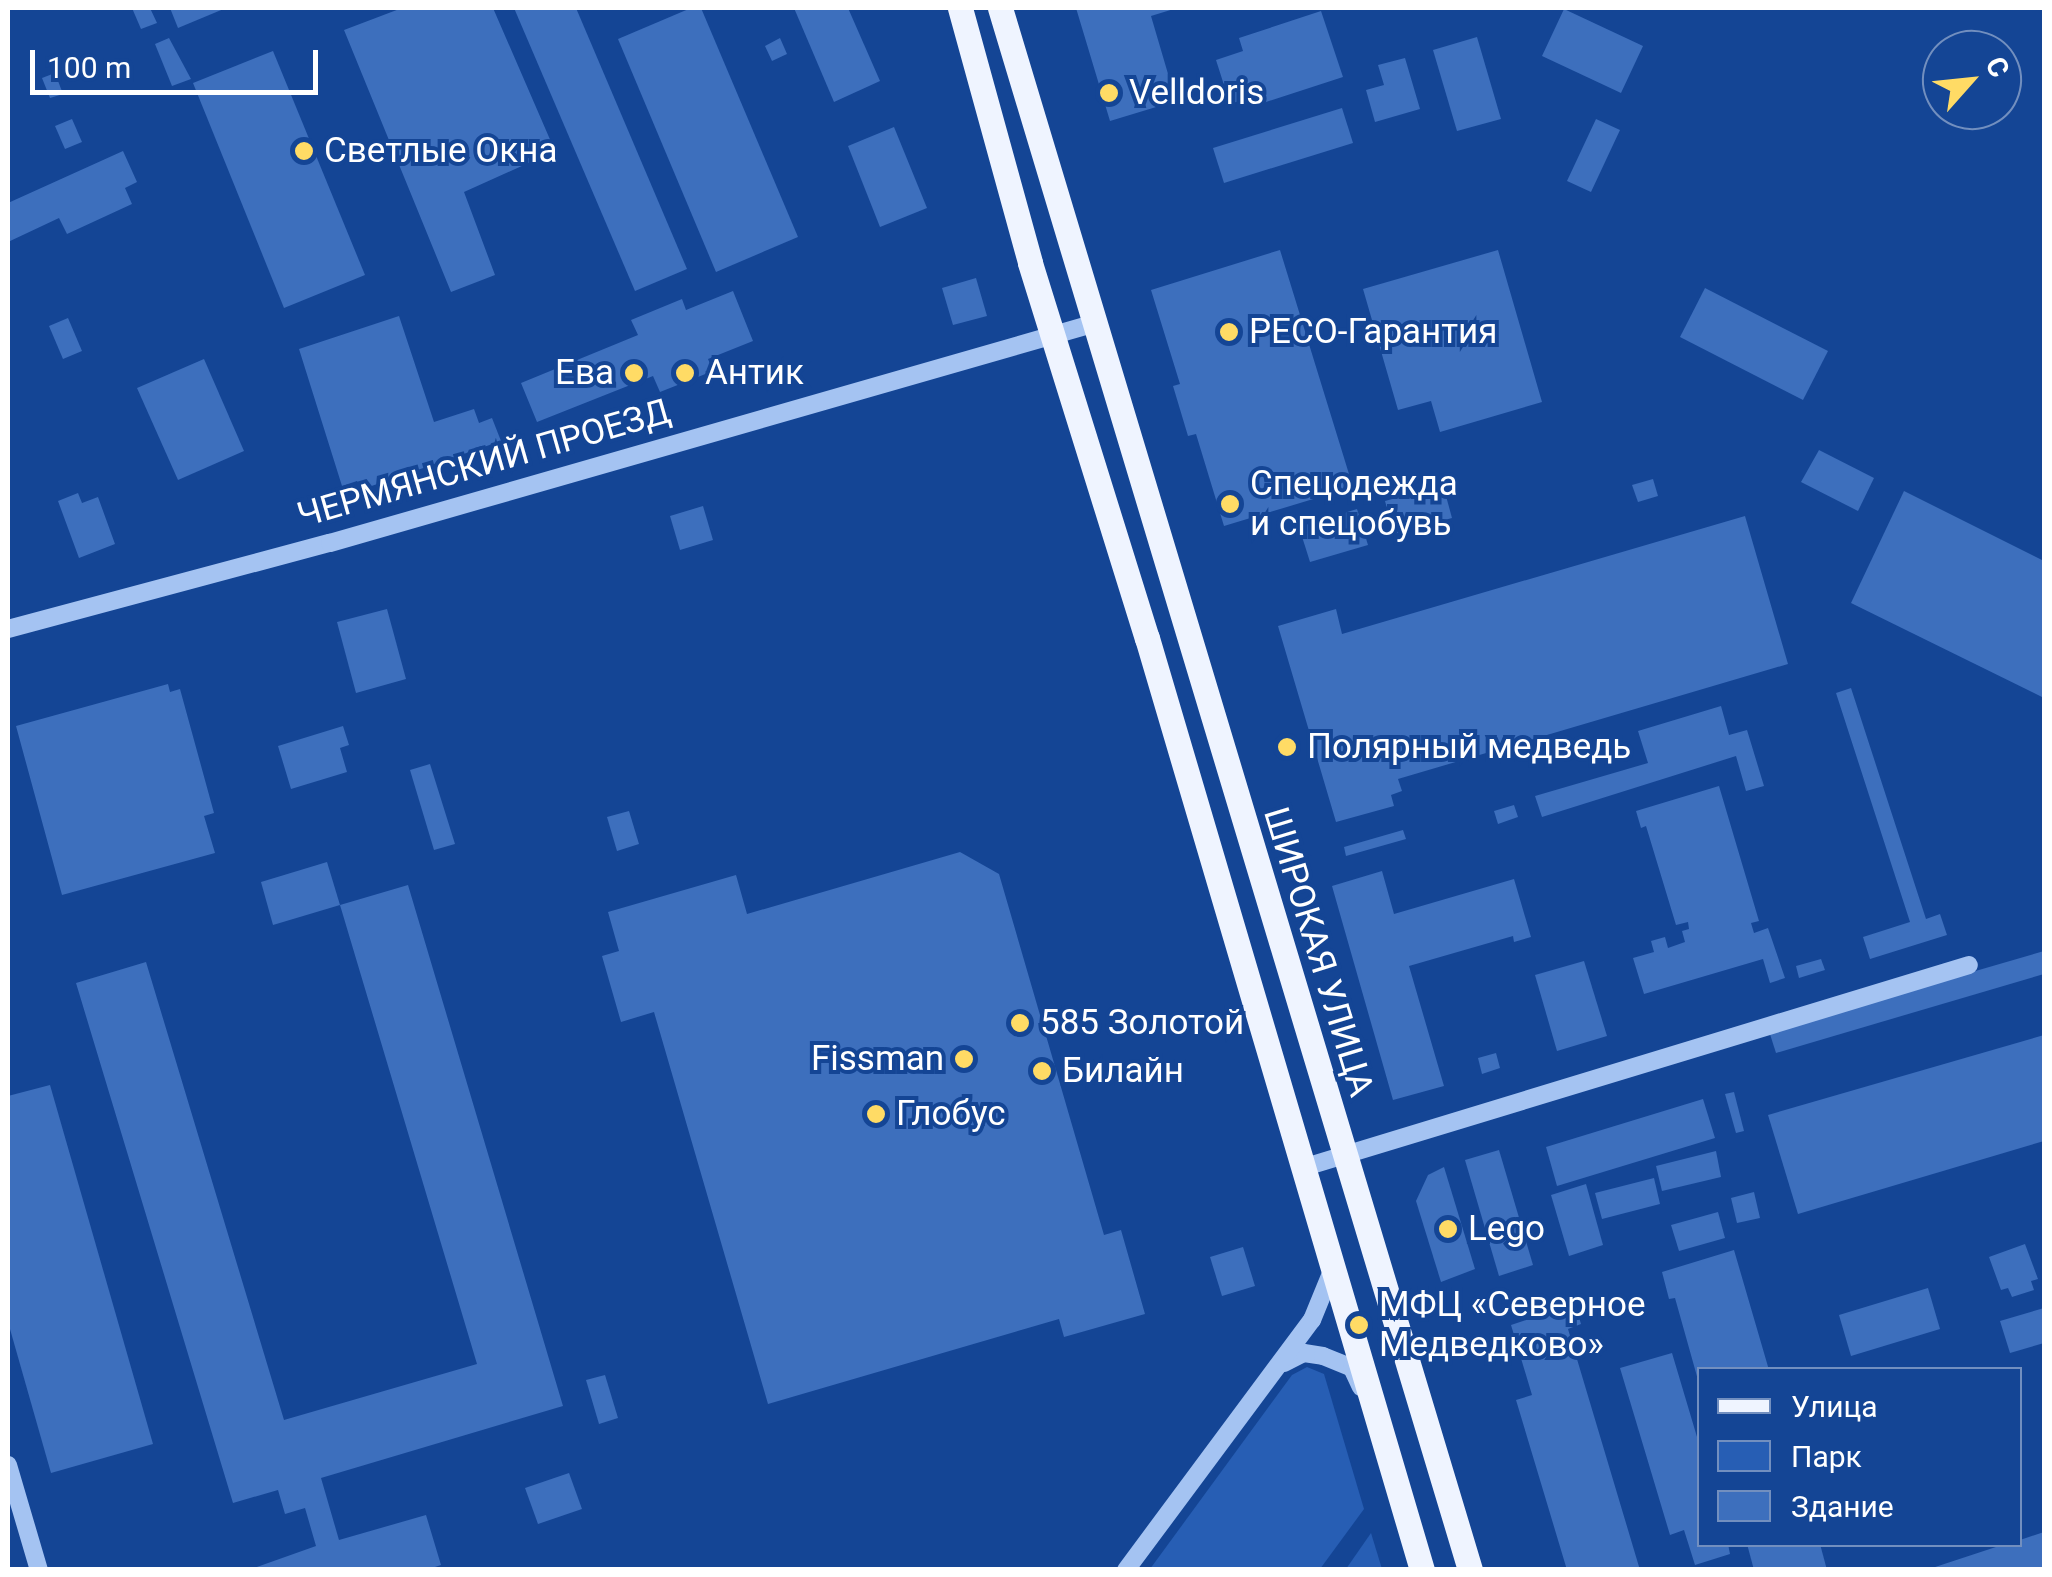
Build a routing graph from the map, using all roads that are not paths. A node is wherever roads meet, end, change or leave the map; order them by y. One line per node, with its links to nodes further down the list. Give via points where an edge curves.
1 (960, 8): 4 (main road)
2 (1000, 8): 3 (main road, ШИРОКАЯ УЛИЦА)
3 (1054, 196): 4 (main road, via 1044,227 1027,228); 5 (main road, ШИРОКАЯ УЛИЦА)
4 (1018, 215): 6 (main road)
5 (1092, 324): 6 (street, ЧЕРМЯНСКИЙ ПРОЕЗД); 9 (main road, ШИРОКАЯ УЛИЦА)
6 (1052, 336): 7 (street, ЧЕРМЯНСКИЙ ПРОЕЗД); 10 (main road)
7 (8, 629)
8 (1969, 965): 9 (street)
9 (1342, 1156): 10 (street); 18 (main road, ШИРОКАЯ УЛИЦА)
10 (1302, 1168): 11 (main road)
11 (1332, 1271): 12 (street, via 1312,1320); 13 (main road)
12 (1279, 1365): 13 (street, via 1304,1353 1352,1368); 16 (street)
13 (1376, 1420): 17 (main road)
14 (8, 1464): 15 (street)
15 (39, 1570)
16 (1126, 1570)
17 (1422, 1570)
18 (1470, 1570)

